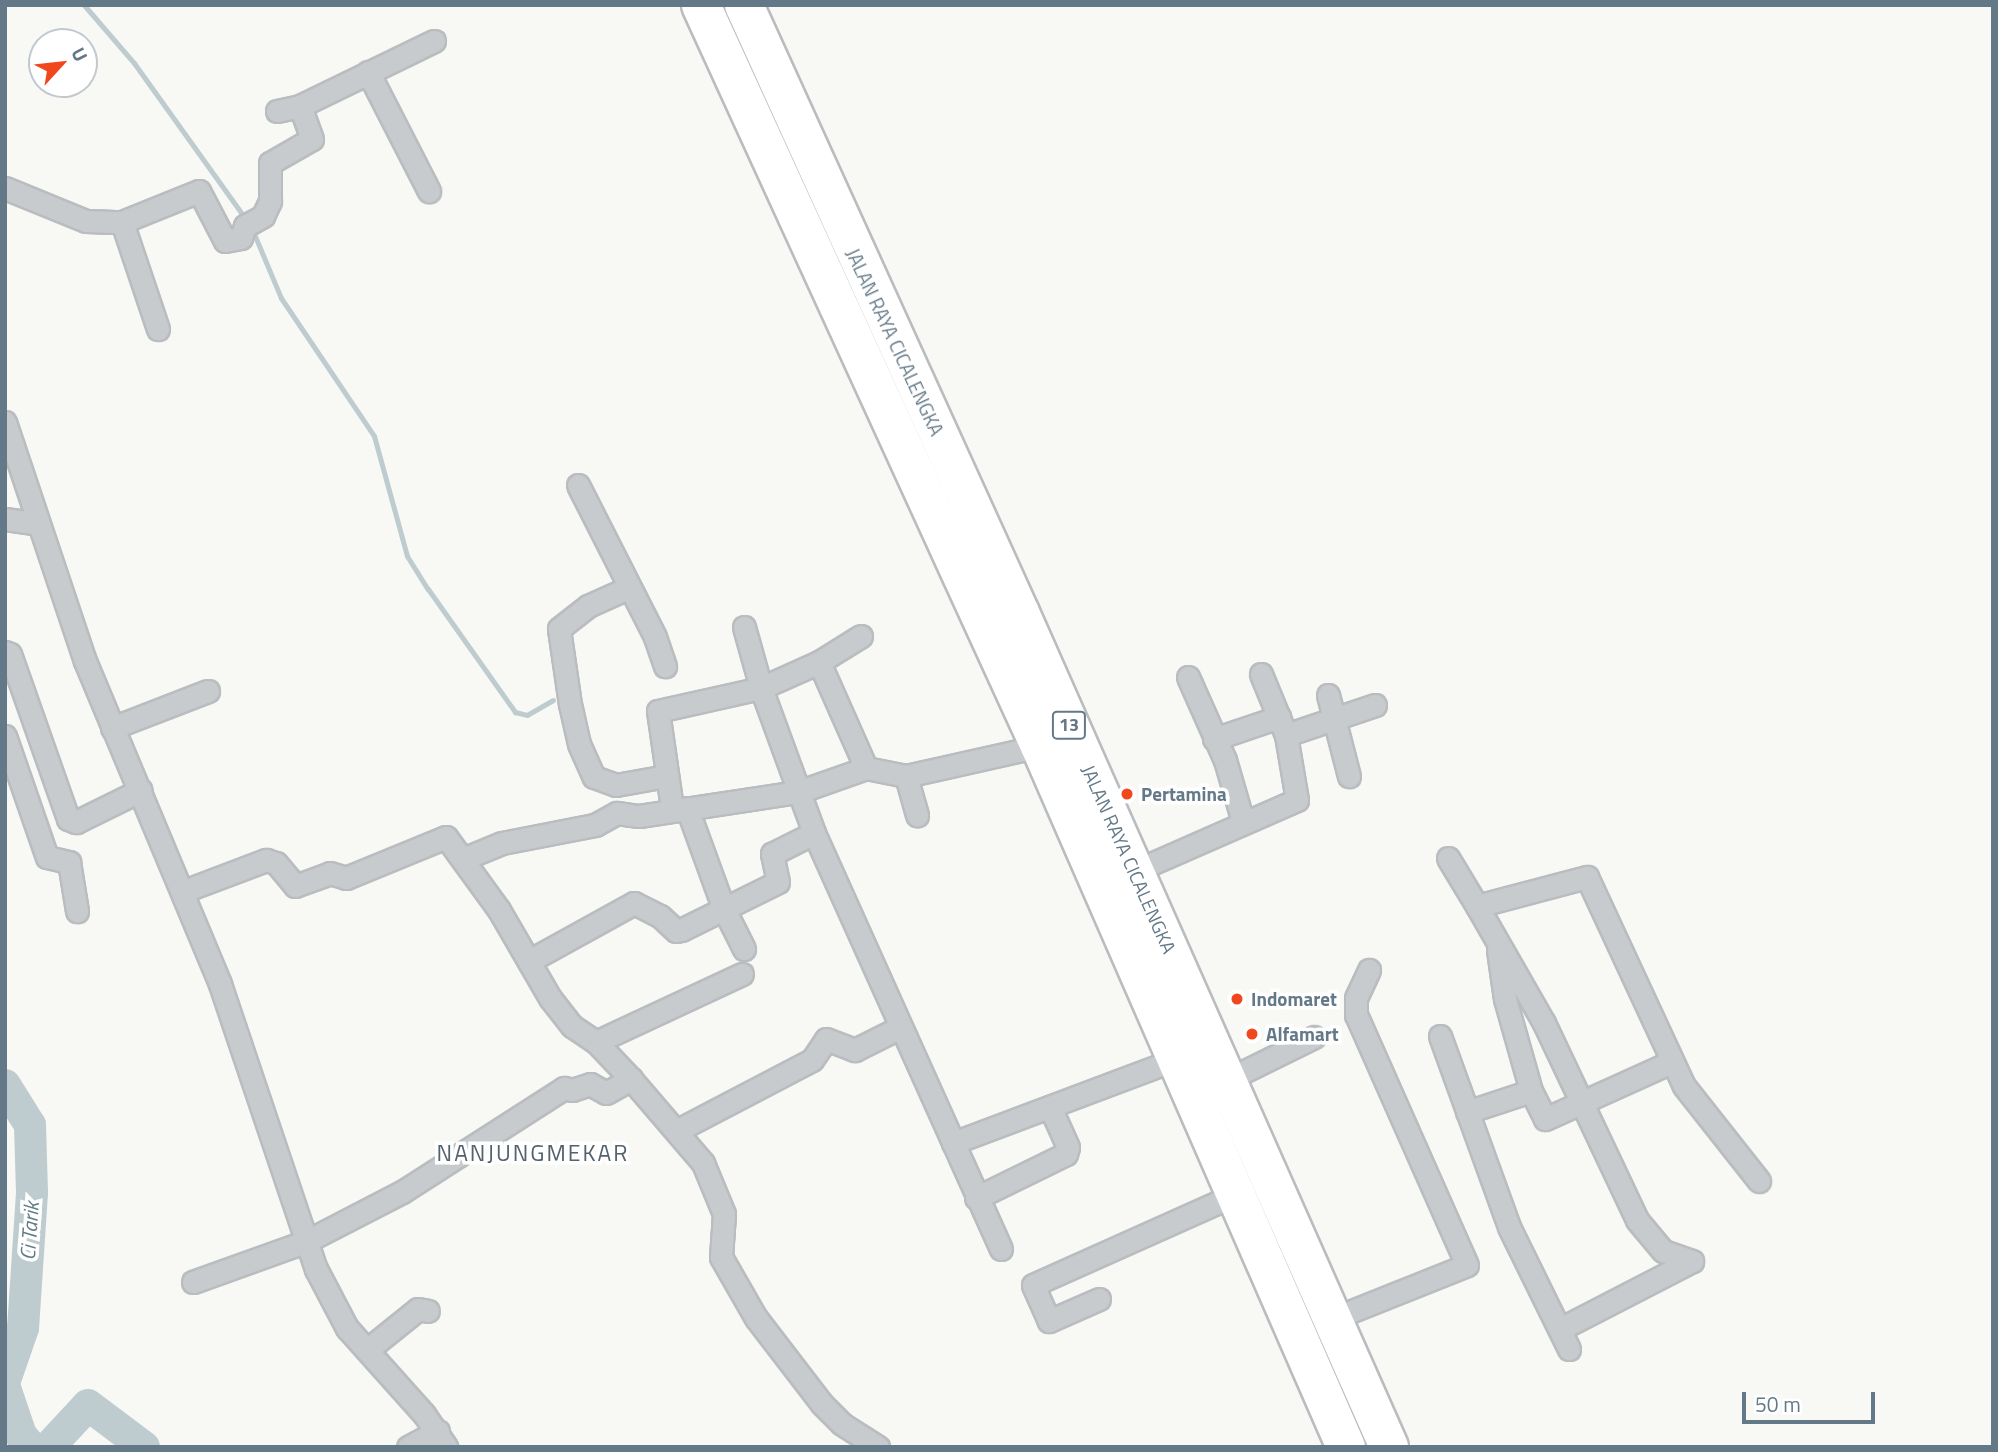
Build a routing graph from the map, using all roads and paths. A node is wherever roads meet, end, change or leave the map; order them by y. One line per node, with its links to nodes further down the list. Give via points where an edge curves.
1 (701, 5): 33 (highway, JALAN RAYA CICALENGKA / 13)
2 (744, 5): 46 (highway, JALAN RAYA CICALENGKA / 13)
3 (434, 41): 4 (street)
4 (368, 72): 5 (street); 8 (street)
5 (300, 106): 6 (street); 9 (street, via 312,139 270,163 270,201 265,214 250,223 241,238 227,242 199,191)
6 (277, 111)
7 (5, 188): 9 (street, via 86,221)
8 (429, 191)
9 (122, 222): 10 (street)
10 (158, 329)
11 (5, 422): 12 (street)
12 (13, 467): 15 (street)
13 (578, 485): 16 (street)
14 (5, 519): 15 (street)
15 (39, 524): 30 (street)
16 (628, 588): 21 (street); 35 (street, via 588,606 559,629 570,704 579,744 594,777 616,785)
17 (744, 626): 24 (street)
18 (861, 636): 20 (street)
19 (5, 652): 38 (street, via 10,654 68,819 76,822)
20 (819, 662): 24 (street); 34 (street)
21 (665, 666)
22 (1261, 674): 29 (street)
23 (1188, 677): 32 (street)
24 (761, 688): 35 (street, via 658,711); 39 (street)
25 (208, 691): 30 (street)
26 (1328, 695): 28 (street)
27 (1375, 705): 28 (street)
28 (1334, 718): 29 (street); 37 (street)
29 (1282, 726): 32 (street); 42 (street, via 1297,800)
30 (111, 728): 38 (street)
31 (5, 736): 50 (street, via 47,857 69,862)
32 (1214, 739): 42 (street)
33 (1040, 746): 36 (street); 60 (highway, JALAN RAYA CICALENGKA / 13)
34 (866, 768): 36 (street); 39 (street)
35 (666, 776): 40 (street)
36 (906, 776): 41 (street)
37 (1349, 776)
38 (141, 790): 47 (street)
39 (799, 792): 40 (street); 43 (street)
40 (680, 808): 45 (street, via 639,816 617,813 596,825 502,843); 49 (street)
41 (917, 815)
42 (1243, 822): 46 (street)
43 (814, 833): 49 (street, via 772,854 778,882); 56 (street)
44 (1448, 858): 48 (street)
45 (463, 859): 47 (street, via 442,836 349,877 330,873 295,886 276,863 266,860); 53 (street)
46 (1135, 871): 63 (highway, JALAN RAYA CICALENGKA / 13)
47 (184, 891): 73 (street)
48 (1477, 906): 51 (street); 61 (street, via 1587,877)
49 (723, 907): 52 (street); 53 (street, via 676,931 635,903)
50 (77, 911)
51 (1496, 936): 64 (street, via 1506,999); 65 (street)
52 (744, 949)
53 (529, 961): 59 (street, via 572,1026)
54 (1369, 970): 78 (street, via 1356,998 1356,1015 1467,1265)
55 (742, 974): 59 (street)
56 (901, 1027): 68 (street, via 855,1050 826,1039 812,1060); 69 (street)
57 (1440, 1036): 67 (street)
58 (1314, 1037): 63 (street)
59 (596, 1042): 62 (street)
60 (1177, 1059): 66 (street); 71 (highway, JALAN RAYA CICALENGKA / 13)
61 (1671, 1062): 65 (street); 70 (street, via 1707,1117)
62 (631, 1079): 68 (street); 73 (street, via 606,1093 590,1084 564,1088 402,1192)
63 (1227, 1080): 78 (highway, JALAN RAYA CICALENGKA / 13)
64 (1531, 1091): 65 (street, via 1545,1119); 67 (street)
65 (1583, 1104): 79 (street, via 1647,1234 1663,1251 1692,1261)
66 (1050, 1107): 69 (street); 72 (street, via 1068,1147 1066,1154)
67 (1467, 1112): 79 (street, via 1509,1227)
68 (678, 1130): 84 (street, via 719,1194 724,1214 721,1257 756,1318 822,1404 842,1424)
69 (953, 1143): 72 (street)
70 (1759, 1181)
71 (1236, 1194): 76 (street, via 1033,1284 1049,1321); 85 (highway, JALAN RAYA CICALENGKA / 13)
72 (976, 1198): 74 (street)
73 (307, 1241): 75 (street); 81 (street, via 316,1269 347,1328)
74 (1001, 1249)
75 (193, 1282)
76 (1099, 1299)
77 (428, 1311): 81 (street, via 418,1309)
78 (1332, 1319): 86 (highway, JALAN RAYA CICALENGKA / 13)
79 (1560, 1329): 80 (street)
80 (1569, 1349)
81 (368, 1350): 82 (street)
82 (442, 1439): 83 (street)
83 (408, 1447)
84 (878, 1447)
85 (1346, 1447)
86 (1389, 1447)

